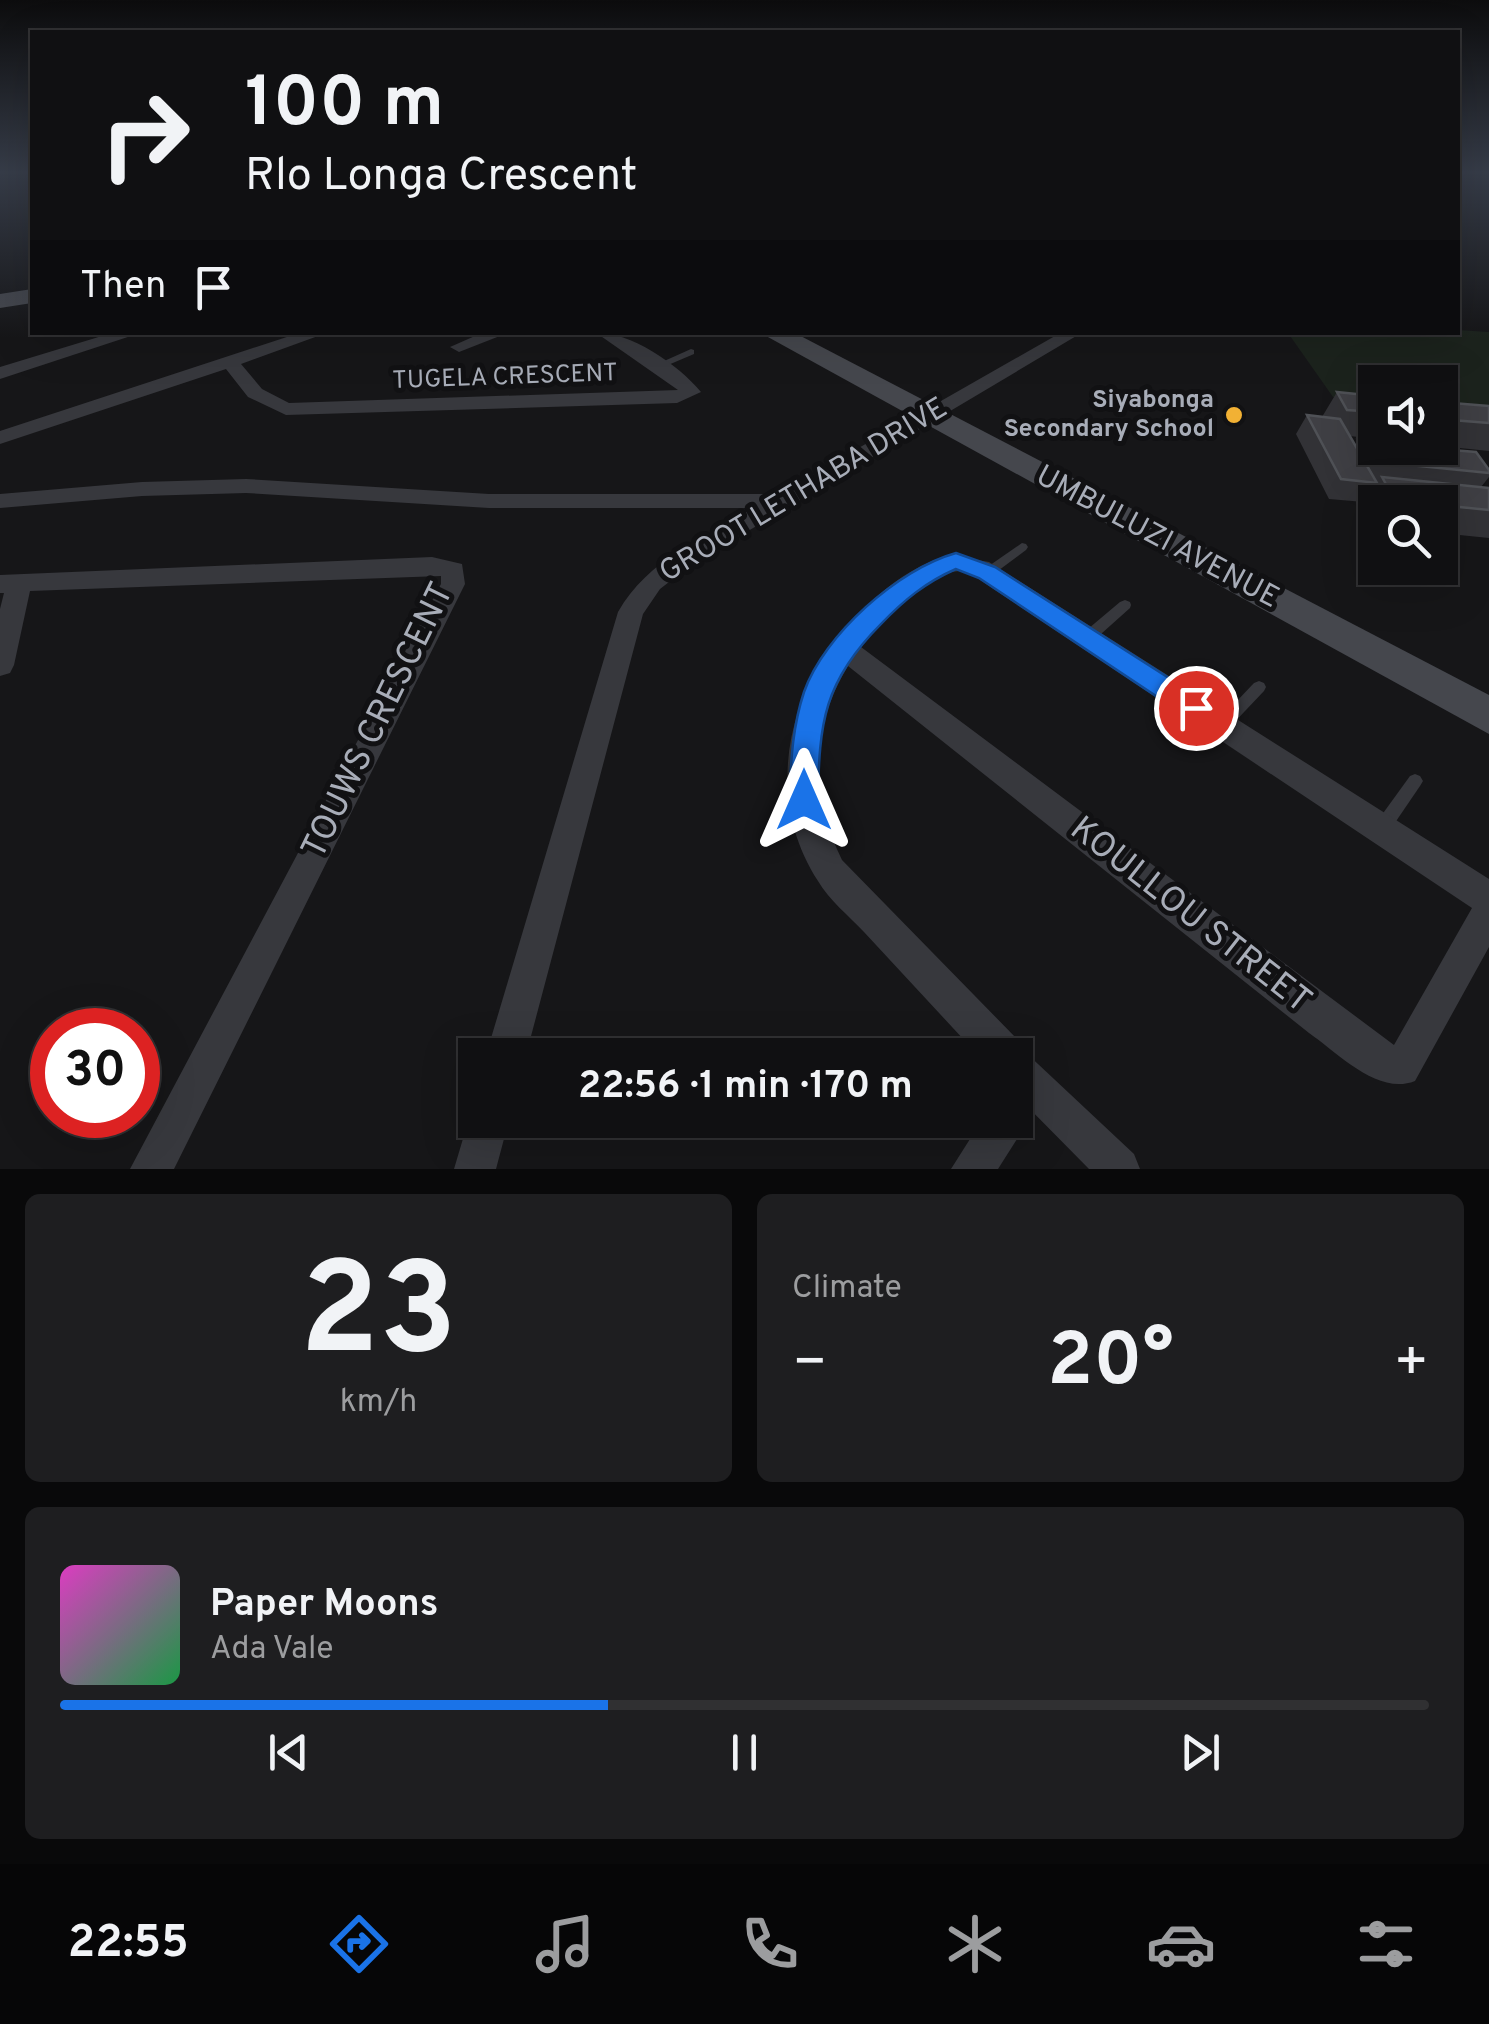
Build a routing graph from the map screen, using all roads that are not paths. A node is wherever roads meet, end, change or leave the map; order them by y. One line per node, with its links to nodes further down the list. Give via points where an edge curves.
1 (30, 296): 2 (street)
2 (0, 302)
3 (121, 335): 13 (street)
4 (312, 335): 11 (street)
5 (493, 335): 9 (street)
6 (608, 335): 12 (street, TUGELA CRESCENT)
7 (778, 335): 14 (street, UMBULUZI AVENUE)
8 (1070, 335): 14 (street, GROOT LETHABA DRIVE)
9 (459, 347)
10 (691, 352): 12 (lane)
11 (230, 362): 12 (street, TUGELA CRESCENT, via 268,402 306,410 692,392); 15 (street)
12 (658, 366)
13 (1, 369)
14 (928, 416): 17 (street, GROOT LETHABA DRIVE); 26 (street, UMBULUZI AVENUE)
15 (0, 438)
16 (0, 501): 17 (street, via 246,486 489,502)
17 (782, 501): 32 (street, GROOT LETHABA DRIVE, via 669,568 632,612)
18 (1022, 546): 19 (lane)
19 (987, 572): 22 (street); 23 (street, via 966,562 943,564 896,595)
20 (9, 583): 24 (street); 37 (street, TOUWS CRESCENT, via 432,565 453,570 454,584)
21 (1125, 605): 22 (lane)
22 (1087, 638): 27 (street)
23 (842, 647): 31 (street, KOULLOU STREET, via 1389,1065 1407,1061); 33 (street, via 818,689 806,734 804,800 813,844 852,896)
24 (0, 665)
25 (1260, 687): 27 (lane)
26 (1489, 716)
27 (1222, 726): 29 (street)
28 (1415, 780): 29 (lane)
29 (1381, 829): 30 (street)
30 (1489, 900)
31 (1489, 912)
32 (511, 1038)
33 (988, 1038)
34 (1033, 1097): 40 (street)
35 (483, 1138): 38 (street)
36 (995, 1138): 39 (street)
37 (151, 1169)
38 (475, 1169)
39 (972, 1169)
40 (1120, 1169)

